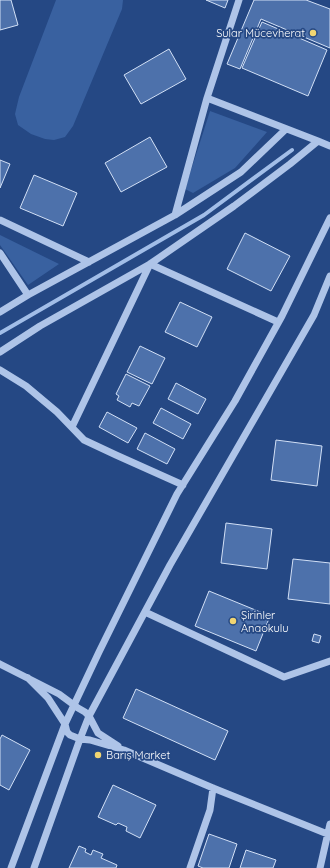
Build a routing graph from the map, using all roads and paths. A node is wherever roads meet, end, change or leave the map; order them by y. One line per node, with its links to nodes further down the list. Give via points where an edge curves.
1 (239, 0): 2 (street)
2 (206, 98): 3 (street); 6 (street)
3 (286, 129): 4 (street); 6 (street, via 241,172)
4 (318, 141): 5 (street); 11 (street, via 234,206)
5 (330, 146)
6 (175, 215): 10 (street)
7 (330, 218): 16 (street)
8 (0, 220): 10 (street)
9 (0, 253): 14 (street)
10 (89, 262): 14 (street)
11 (150, 264): 16 (street); 17 (street, via 40,326); 19 (street)
12 (330, 276): 13 (street)
13 (327, 289): 21 (street)
14 (28, 295): 15 (street)
15 (0, 312)
16 (278, 322): 20 (street, via 235,401)
17 (0, 352)
18 (0, 370): 19 (street, via 26,386)
19 (72, 428): 20 (street, via 84,440)
20 (183, 485): 25 (street)
21 (145, 612): 22 (street, via 284,677); 26 (street)
22 (330, 661)
23 (0, 664): 24 (street)
24 (28, 678): 25 (street); 27 (street, via 48,698)
25 (74, 705): 26 (street); 27 (street)
26 (89, 716): 28 (street); 29 (street, via 98,733)
27 (65, 724): 28 (street, via 67,732); 33 (street)
28 (80, 739): 29 (street); 34 (street)
29 (124, 750): 30 (street)
30 (214, 788): 32 (street); 35 (street, via 210,810)
31 (330, 824): 32 (street)
32 (329, 834): 36 (street)
33 (11, 868)
34 (34, 868)
35 (190, 868)
36 (320, 868)

